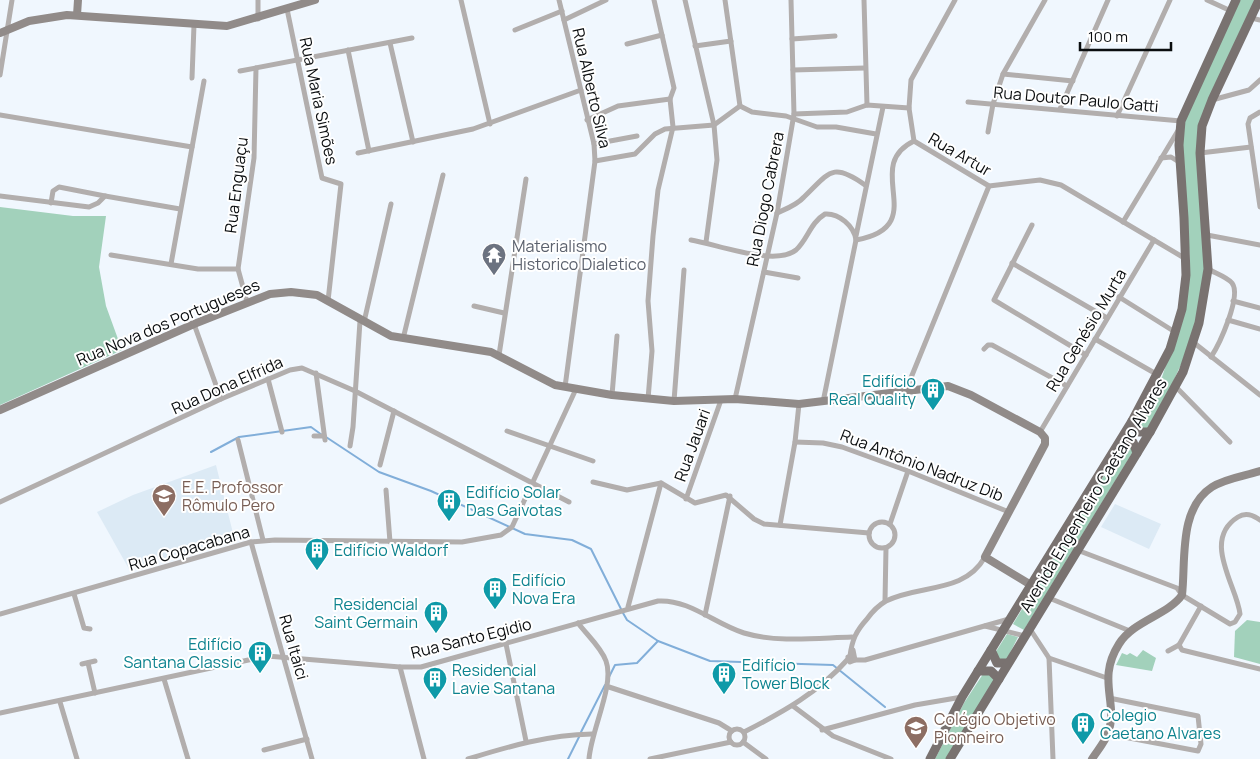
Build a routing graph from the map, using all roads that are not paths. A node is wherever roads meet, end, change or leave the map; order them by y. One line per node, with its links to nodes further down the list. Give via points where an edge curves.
1 (12, 0): 30 (street)
2 (78, 0): 24 (street)
3 (258, 0): 25 (street)
4 (315, 0): 21 (street)
5 (460, 0): 66 (street)
6 (606, 0): 27 (street, Rua Alberto Silva)
7 (654, 0): 31 (street)
8 (685, 0): 38 (street)
9 (725, 0): 35 (street)
10 (791, 0): 34 (street, Rua Diogo Cabrera)
11 (864, 0): 42 (street)
12 (946, 0): 20 (street)
13 (1045, 0): 45 (street)
14 (1108, 0): 49 (street)
15 (1170, 0): 64 (street)
16 (1207, 0): 23 (street)
17 (1236, 0): 23 (main road, Avenida Engenheiro Caetano Alvares)
18 (1259, 0): 26 (main road, Avenida Engenheiro Caetano Alvares)
19 (561, 1): 22 (street, Rua Alberto Silva)
20 (954, 2): 59 (street, Rua Artur, via 911,80)
21 (287, 9): 25 (street); 40 (street, Rua Maria Simões)
22 (562, 11): 27 (street, Rua Alberto Silva); 29 (street)
23 (1231, 11): 68 (main road, Avenida Engenheiro Caetano Alvares)
24 (77, 14): 28 (street); 30 (street, via 29,21)
25 (258, 19): 28 (street, via 228,26)
26 (1256, 19): 53 (main road, Avenida Engenheiro Caetano Alvares)
27 (564, 20): 51 (street, Rua Alberto Silva)
28 (194, 25): 47 (street)
29 (515, 30)
30 (4, 32): 46 (street)
31 (662, 35): 37 (street); 52 (street, via 674,88)
32 (835, 36): 34 (street)
33 (412, 38): 36 (street)
34 (792, 39): 43 (street, Rua Diogo Cabrera)
35 (730, 42): 38 (street); 57 (street)
36 (390, 43): 39 (street); 74 (street)
37 (627, 44)
38 (695, 46): 67 (street)
39 (348, 50): 40 (street); 78 (street)
40 (298, 60): 41 (street); 114 (street, Rua Maria Simões, via 322,178 341,184)
41 (256, 68): 44 (street); 108 (street, Rua Enguaçu, via 254,158)
42 (865, 68): 43 (street); 56 (street)
43 (793, 70): 63 (street, Rua Diogo Cabrera)
44 (240, 71)
45 (1003, 74): 49 (street); 55 (street)
46 (0, 75)
47 (192, 78)
48 (204, 80): 76 (street)
49 (1072, 80): 60 (street)
50 (1260, 80): 53 (street, via 1249,90)
51 (581, 90): 65 (street, Rua Alberto Silva); 66 (street)
52 (670, 99): 65 (street, via 618,106); 69 (street)
53 (1212, 100): 80 (main road, Avenida Engenheiro Caetano Alvares, via 1202,126)
54 (968, 102): 55 (street, Rua Doutor Paulo Gatti)
55 (994, 104): 60 (street, Rua Doutor Paulo Gatti); 70 (street)
56 (867, 105): 58 (street); 63 (street, via 847,112)
57 (740, 106): 63 (street, via 752,112); 67 (street)
58 (882, 107): 59 (street); 71 (street)
59 (909, 108): 73 (street, Rua Artur)
60 (1060, 109): 64 (street, Rua Doutor Paulo Gatti)
61 (1260, 112): 77 (street, via 1250,118 1248,124)
62 (0, 115): 76 (street)
63 (793, 116): 71 (street, via 817,127); 94 (street, Rua Diogo Cabrera)
64 (1117, 116): 68 (street, Rua Doutor Paulo Gatti)
65 (587, 120): 75 (street, Rua Alberto Silva)
66 (490, 124): 74 (street)
67 (714, 124): 69 (street); 101 (street, via 716,167)
68 (1180, 124): 81 (street); 83 (main road, Avenida Engenheiro Caetano Alvares)
69 (673, 127): 82 (street, via 660,131 635,154); 146 (street, via 658,190 653,236 648,301 652,351)
70 (988, 132)
71 (876, 134): 86 (street)
72 (637, 136): 75 (street)
73 (914, 141): 87 (street, Rua Artur); 98 (street, via 898,151 895,158 892,175 894,211 890,223 881,232)
74 (412, 142): 78 (street)
75 (594, 144): 82 (street, Rua Alberto Silva)
76 (192, 147): 93 (street)
77 (1251, 147): 80 (street); 92 (street)
78 (369, 151): 79 (street)
79 (358, 153)
80 (1200, 153): 97 (main road, Avenida Engenheiro Caetano Alvares)
81 (1162, 158): 83 (street, via 1171,157); 95 (street)
82 (595, 161): 138 (street, Rua Alberto Silva)
83 (1180, 162): 105 (main road, Avenida Engenheiro Caetano Alvares)
84 (443, 175): 128 (street)
85 (526, 179): 119 (street)
86 (865, 186): 94 (street, via 846,172 833,171 820,179 800,200); 98 (street)
87 (988, 186): 95 (street, Rua Artur, via 1049,180); 141 (street)
88 (0, 196): 90 (street)
89 (104, 196): 90 (street, via 89,207); 90 (street, via 59,187 53,191); 93 (street)
90 (51, 203)
91 (391, 204): 122 (street)
92 (1260, 207)
93 (180, 209): 107 (street)
94 (777, 213): 104 (street, Rua Diogo Cabrera)
95 (1123, 222): 100 (street, Rua Artur)
96 (1032, 225): 106 (street)
97 (1207, 235): 102 (street); 109 (main road, Avenida Engenheiro Caetano Alvares)
98 (856, 238): 104 (street, via 844,221 825,214 794,251 783,256); 150 (street)
99 (691, 240): 101 (street)
100 (1154, 240): 105 (street, Rua Artur); 113 (street, Rua Genésio Murta)
101 (706, 242): 104 (street)
102 (1260, 245)
103 (111, 254): 107 (street)
104 (768, 256): 111 (street, Rua Diogo Cabrera)
105 (1186, 259): 125 (main road, Avenida Engenheiro Caetano Alvares, via 1184,294)
106 (1012, 263): 120 (street); 131 (street, via 994,302)
107 (171, 264): 108 (street, via 198,269)
108 (238, 269): 116 (street, Rua Enguaçu)
109 (1208, 269): 115 (street, via 1232,284); 129 (main road, Avenida Engenheiro Caetano Alvares)
110 (684, 270): 149 (street)
111 (764, 272): 112 (street); 147 (street, Rua Diogo Cabrera)
112 (798, 278)
113 (1119, 298): 120 (street, Rua Genésio Murta); 125 (street)
114 (328, 301): 116 (street, Rua Nova dos Portugueses, via 311,293 291,292 270,294); 122 (street, Rua Nova dos Portugueses)
115 (1233, 301): 118 (street); 121 (street)
116 (247, 302): 123 (street, Rua Nova dos Portugueses)
117 (474, 306): 119 (street)
118 (1260, 308)
119 (504, 313): 132 (street)
120 (1107, 318): 127 (street, Rua Genésio Murta)
121 (1228, 320): 124 (street); 133 (street, via 1224,335)
122 (362, 322): 128 (street, Rua Nova dos Portugueses); 142 (street)
123 (194, 324): 145 (street); 152 (street, Rua Nova dos Portugueses)
124 (1260, 329)
125 (1176, 333): 135 (main road, Avenida Engenheiro Caetano Alvares)
126 (617, 336): 143 (street)
127 (1095, 339): 131 (street, Rua Genésio Murta); 135 (street)
128 (403, 340): 132 (street, Rua Nova dos Portugueses)
129 (1193, 342): 133 (street); 139 (main road, Avenida Engenheiro Caetano Alvares)
130 (984, 349): 137 (street, via 992,345)
131 (1086, 354): 137 (street, Rua Genésio Murta)
132 (499, 355): 138 (street, Rua Nova dos Portugueses, via 544,380)
133 (1211, 357): 144 (street)
134 (316, 373): 136 (street, Rua Dona Elfrida, via 296,368); 142 (street, Rua Dona Elfrida); 159 (street, via 324,438)
135 (1158, 375): 154 (main road, Avenida Engenheiro Caetano Alvares)
136 (268, 379): 145 (street, Rua Dona Elfrida); 156 (street)
137 (1067, 386): 157 (street, Rua Genésio Murta)
138 (565, 387): 140 (street, Rua Nova dos Portugueses)
139 (1176, 387): 158 (main road, Avenida Engenheiro Caetano Alvares); 163 (street)
140 (576, 389): 143 (street, Rua Nova dos Portugueses); 165 (street)
141 (906, 390): 150 (street, Rua Nova dos Portugueses); 157 (street, Rua Nova dos Portugueses, via 939,386 957,388)
142 (355, 391): 153 (street, Rua Dona Elfrida); 164 (street)
143 (612, 395): 146 (street, Rua Nova dos Portugueses)
144 (1260, 395)
145 (220, 399): 177 (street, Rua Dona Elfrida)
146 (648, 399): 149 (street, Rua Nova dos Portugueses)
147 (735, 399): 148 (street, Rua Nova dos Portugueses); 151 (street, Rua Nova dos Portugueses)
148 (721, 400): 149 (street, Rua Nova dos Portugueses); 176 (street, Rua Jauari)
149 (674, 401)
150 (822, 402): 151 (street, Rua Nova dos Portugueses)
151 (799, 404): 162 (street)
152 (0, 410)
153 (394, 411): 168 (street); 171 (street, Rua Dona Elfrida)
154 (1132, 421): 158 (main road, via 1139,432); 160 (main road, Avenida Engenheiro Caetano Alvares)
155 (507, 431): 165 (street)
156 (282, 432)
157 (1040, 432): 179 (street, via 1045,444)
158 (1150, 432): 166 (main road, Avenida Engenheiro Caetano Alvares)
159 (314, 436)
160 (1122, 439): 166 (main road, via 1133,442); 190 (main road, Avenida Engenheiro Caetano Alvares)
161 (238, 440): 184 (street)
162 (795, 442): 169 (street, Rua Antônio Nadruz Dib, via 832,444); 182 (street)
163 (1230, 442)
164 (350, 446)
165 (548, 447): 167 (street); 171 (street)
166 (1137, 453): 188 (main road, Avenida Engenheiro Caetano Alvares)
167 (593, 461)
168 (380, 465)
169 (908, 471): 179 (street, Rua Antônio Nadruz Dib); 181 (street)
170 (1260, 472): 192 (street, via 1218,484 1197,503 1188,524)
171 (532, 482): 178 (street, Rua Dona Elfrida); 186 (street, Rua Copacabana, via 508,532 501,536 462,542)
172 (593, 482): 173 (street, via 627,490)
173 (661, 483): 176 (street); 196 (street)
174 (386, 490): 186 (street)
175 (730, 496): 176 (street, via 701,503); 182 (street, via 754,519 764,524); 198 (street)
176 (686, 499)
177 (0, 502)
178 (569, 502)
179 (1009, 512): 189 (street)
180 (1260, 520): 195 (street, via 1250,514 1242,515 1224,534 1224,569 1240,610 1239,618 1230,624)
181 (890, 524): 183 (street, via 875,523); 187 (street, via 896,538)
182 (780, 525): 183 (street)
183 (869, 532): 187 (street, via 873,545)
184 (263, 540): 185 (street, Rua Copacabana); 186 (street, Rua Copacabana)
185 (251, 542): 191 (street, Rua Copacabana); 211 (street, Rua Itaici)
186 (390, 542)
187 (886, 548): 194 (street)
188 (1077, 550): 192 (street, via 1177,588); 193 (main road, Avenida Engenheiro Caetano Alvares)
189 (985, 557): 190 (street); 194 (street, via 965,579)
190 (1031, 585): 199 (main road, Avenida Engenheiro Caetano Alvares)
191 (74, 594): 197 (street, Rua Copacabana); 202 (street, via 84,628)
192 (1182, 595): 195 (street); 204 (street)
193 (1049, 598): 204 (street); 205 (main road, Avenida Engenheiro Caetano Alvares)
194 (885, 601): 206 (street)
195 (1201, 606): 208 (street)
196 (628, 608): 198 (street, Rua Santo Egidio, via 669,600); 200 (street, Rua Santo Egidio)
197 (0, 614)
198 (705, 615): 206 (street, Rua Santo Egidio, via 759,636)
199 (1011, 618): 201 (street); 203 (main road, Avenida Engenheiro Caetano Alvares)
200 (578, 623): 207 (street, Rua Santo Egidio); 222 (street, via 606,659)
201 (985, 626): 203 (street); 212 (street, via 865,660)
202 (90, 629)
203 (1003, 631): 205 (street); 209 (main road, Avenida Engenheiro Caetano Alvares)
204 (1130, 631): 219 (street, via 1119,643)
205 (1028, 632): 213 (street); 215 (main road, Avenida Engenheiro Caetano Alvares)
206 (852, 638): 212 (street)
207 (506, 644): 216 (street, Rua Santo Egidio, via 421,666); 235 (street)
208 (1179, 645): 210 (street); 217 (street, via 1182,650)
209 (991, 650): 215 (main road, via 997,663); 218 (main road, Avenida Engenheiro Caetano Alvares)
210 (1168, 651)
211 (284, 656): 216 (street, Rua Santo Egidio); 220 (street, Rua Santo Egidio, via 267,656); 234 (street, Rua Itaici)
212 (852, 658): 227 (street)
213 (1049, 658): 219 (street); 250 (street)
214 (95, 661): 223 (street, via 85,663)
215 (1008, 663): 221 (main road, Avenida Engenheiro Caetano Alvares)
216 (400, 667): 242 (street)
217 (1260, 670)
218 (978, 671): 221 (main road, via 991,670); 224 (main road, Avenida Engenheiro Caetano Alvares)
219 (1107, 678): 225 (street)
220 (164, 679): 223 (street, Rua Santo Egidio); 240 (street)
221 (999, 679): 249 (main road, Avenida Engenheiro Caetano Alvares)
222 (609, 687): 229 (street); 232 (street)
223 (95, 693): 226 (street, Rua Santo Egidio)
224 (962, 697): 230 (street, via 915,705); 248 (main road, Avenida Engenheiro Caetano Alvares)
225 (1108, 698): 233 (street); 233 (street, via 1198,716 1201,747 1198,751)
226 (60, 702): 228 (street, Rua Santo Egidio); 239 (street)
227 (793, 706): 230 (street); 231 (street)
228 (0, 713)
229 (732, 730): 231 (street); 236 (street, via 729,735)
230 (822, 730): 247 (street)
231 (744, 732): 237 (street)
232 (592, 734): 235 (street); 244 (street)
233 (1108, 734): 251 (street)
234 (307, 739): 238 (street); 241 (street, Rua Itaici)
235 (526, 741): 243 (street)
236 (731, 742): 237 (street, via 737,745); 245 (street)
237 (744, 742): 246 (street)
238 (264, 750)
239 (77, 759)
240 (188, 759)
241 (312, 759)
242 (424, 759)
243 (468, 759)
244 (589, 759)
245 (650, 759)
246 (766, 759)
247 (891, 759)
248 (930, 759)
249 (950, 759)
250 (1053, 759)
251 (1092, 759)

